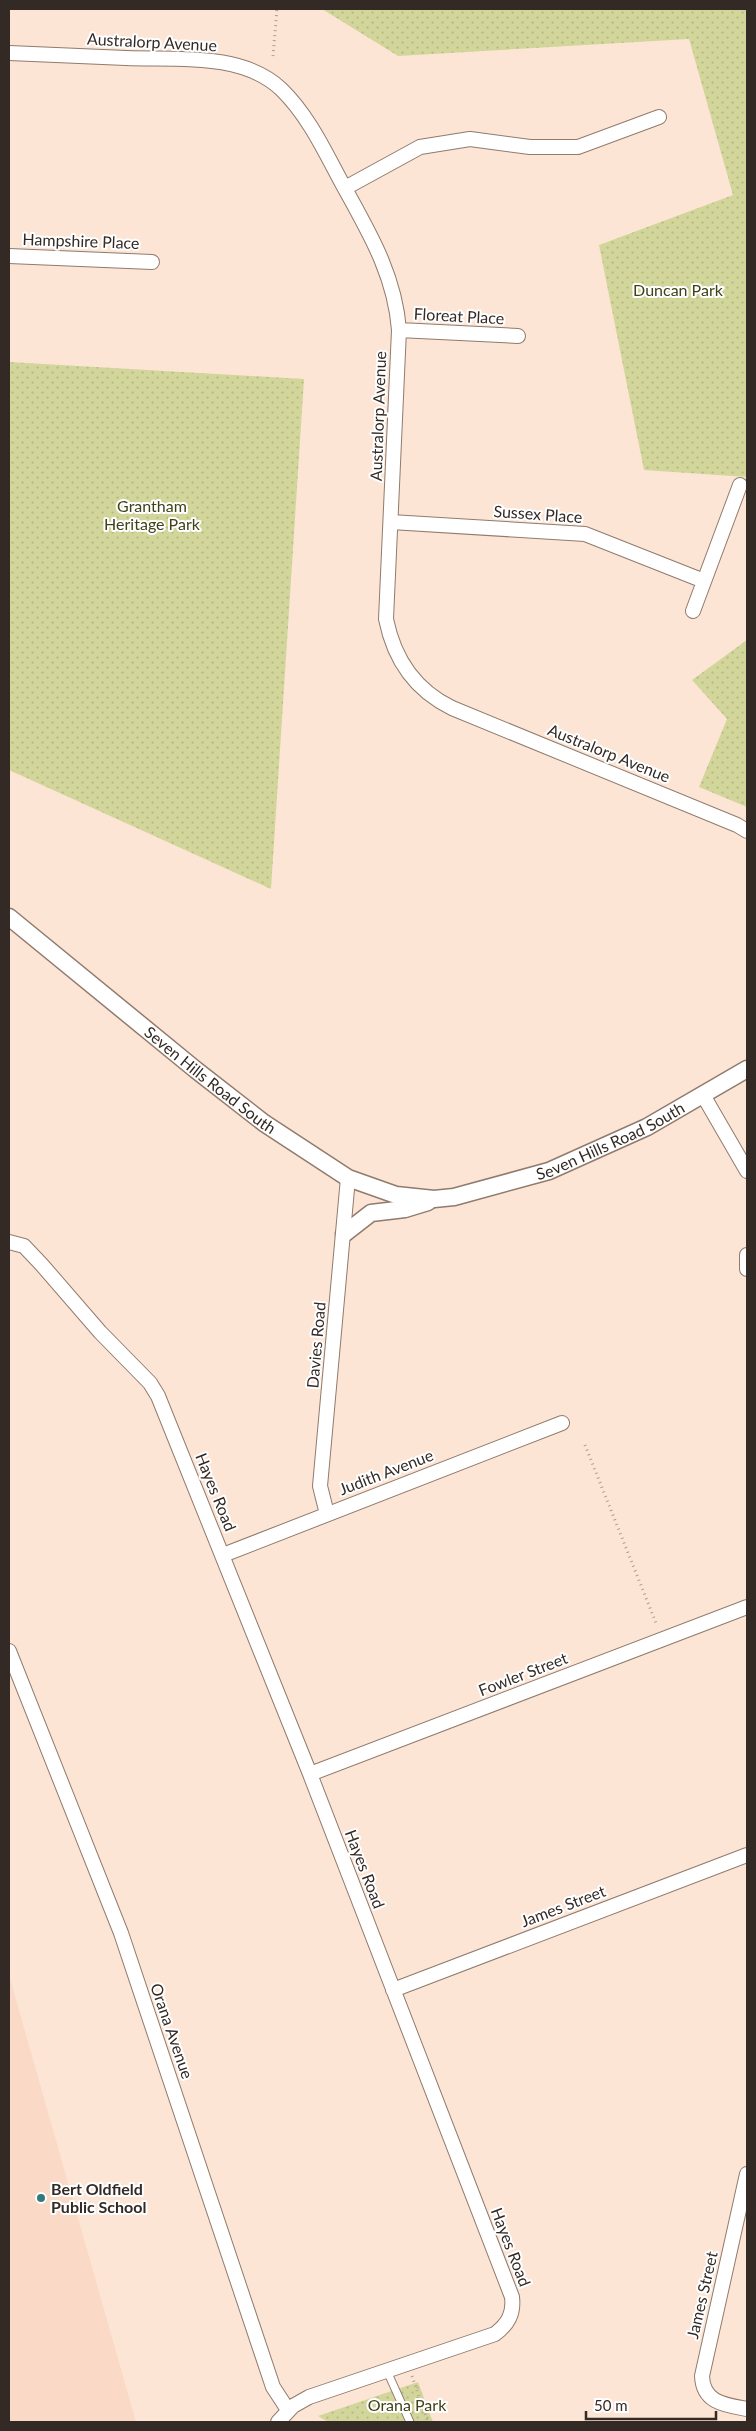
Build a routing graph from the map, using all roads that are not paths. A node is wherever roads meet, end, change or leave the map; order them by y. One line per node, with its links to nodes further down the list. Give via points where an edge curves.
1 (9, 53): 3 (street, Australorp Avenue, via 208,61 257,73 281,89 294,103)
2 (659, 117): 3 (street, via 578,147 530,146 470,139 420,147)
3 (345, 188): 6 (street, Australorp Avenue, via 390,277)
4 (9, 256): 5 (street, Hampshire Place)
5 (152, 262)
6 (399, 330): 7 (street, Floreat Place); 9 (street, Australorp Avenue)
7 (518, 336)
8 (740, 485): 10 (street)
9 (391, 522): 10 (street, Sussex Place, via 585,534); 12 (street, Australorp Avenue, via 386,610 390,636 403,665 430,695 459,711 737,824)
10 (704, 581): 11 (street)
11 (693, 611)
12 (747, 831)
13 (9, 917): 17 (street, Seven Hills Road South, via 234,1100 305,1152)
14 (747, 1069): 15 (street, Seven Hills Road South)
15 (703, 1095): 16 (street); 18 (street, Seven Hills Road South, via 620,1141 549,1172 473,1193)
16 (747, 1171)
17 (348, 1178): 18 (street, Seven Hills Road South, via 396,1195); 19 (street, Davies Road)
18 (434, 1199): 19 (street, Seven Hills Road South, via 419,1207 371,1213)
19 (344, 1234): 24 (street, Davies Road, via 320,1486)
20 (9, 1242): 25 (street, Hayes Road, via 24,1246 150,1384 158,1396)
21 (747, 1255): 22 (street)
22 (747, 1268)
23 (562, 1423): 24 (street, Judith Avenue)
24 (327, 1514): 25 (street, Judith Avenue)
25 (222, 1555): 28 (street, Hayes Road)
26 (747, 1607): 28 (street, Fowler Street)
27 (9, 1651): 34 (street, Orana Avenue, via 121,1933 274,2388)
28 (310, 1774): 30 (street, Hayes Road)
29 (747, 1855): 30 (street, James Street)
30 (392, 1990): 32 (street, Hayes Road, via 512,2305 508,2322 494,2334)
31 (747, 2174): 33 (street, James Street, via 703,2368 701,2397)
32 (387, 2371): 34 (street, Hayes Road, via 309,2396); 36 (lane)
33 (747, 2409)
34 (288, 2410): 35 (street)
35 (278, 2422)
36 (410, 2422)

